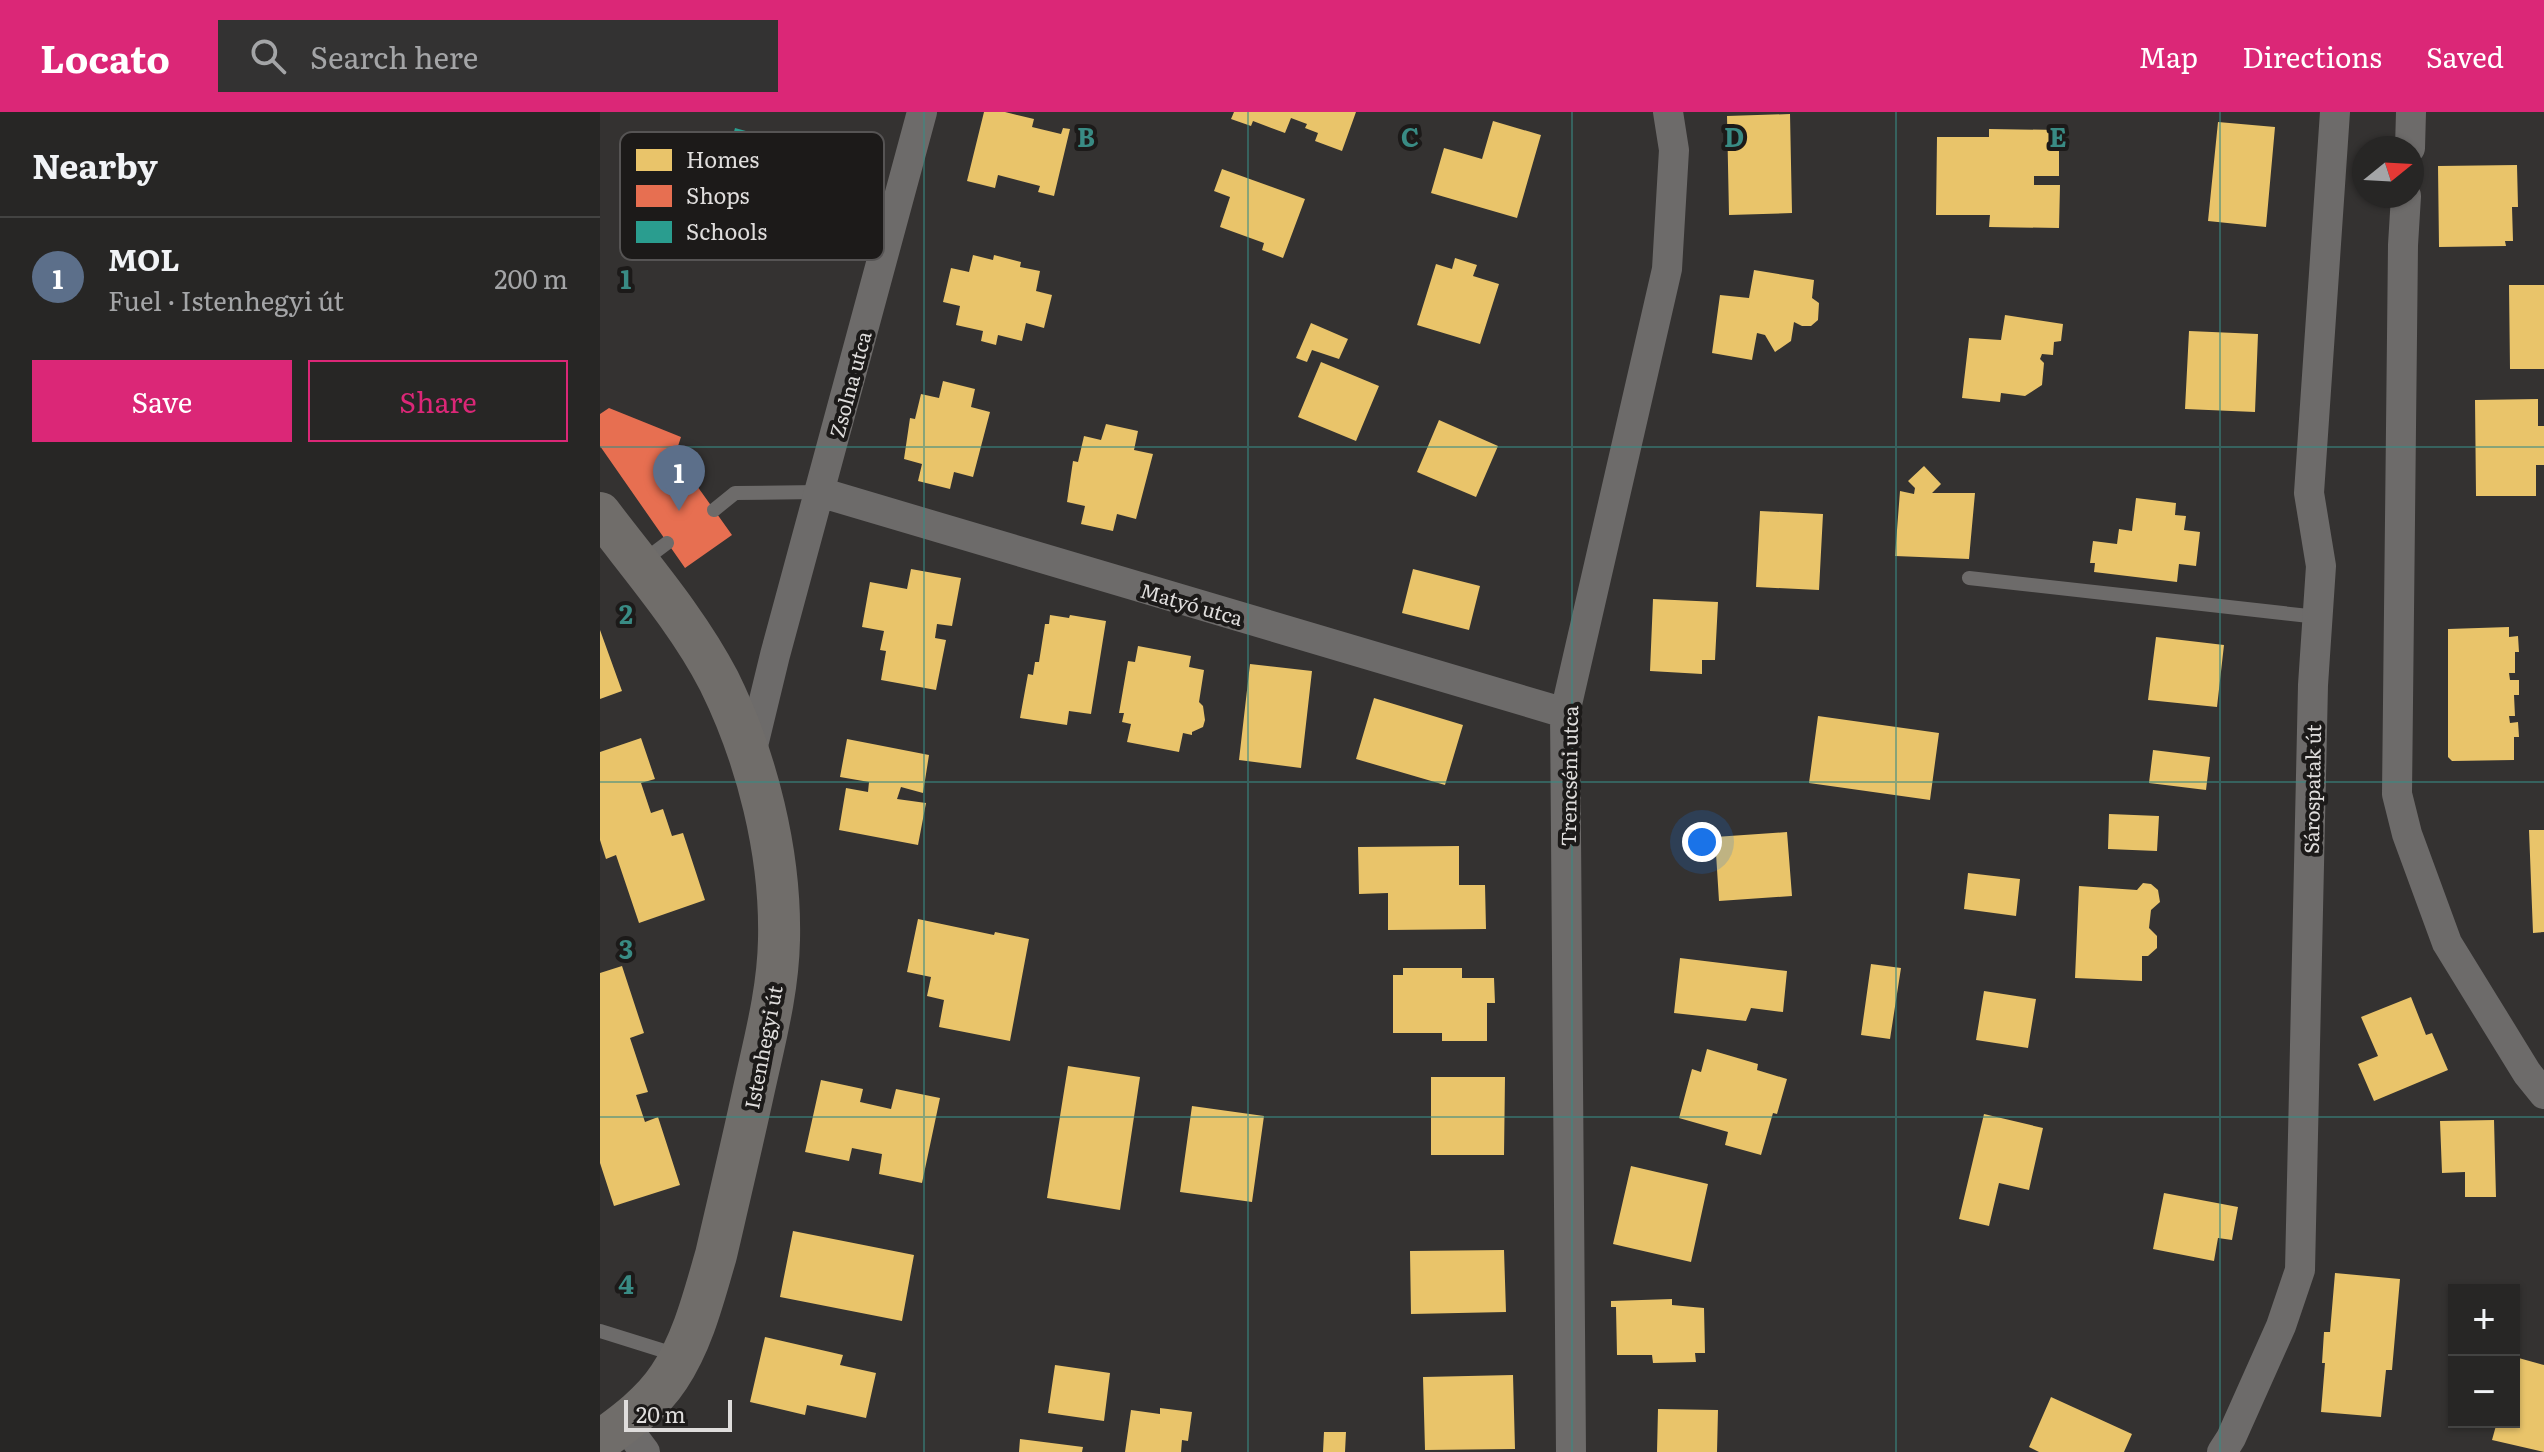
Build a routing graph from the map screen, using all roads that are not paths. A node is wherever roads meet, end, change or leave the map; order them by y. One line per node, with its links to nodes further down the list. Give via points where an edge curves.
1 (922, 112): 7 (street, Zsolna utca)
2 (1668, 112): 16 (street, Trencséni utca, via 1674,150 1667,269)
3 (2335, 112): 13 (street, Sárospatak út, via 2309,493 2321,566)
4 (2388, 112): 5 (street)
5 (2410, 133)
6 (2405, 208): 18 (street, via 2397,794 2447,943)
7 (884, 252)
8 (882, 260): 9 (street, Zsolna utca)
9 (819, 492): 10 (lane, via 735,493); 14 (street, Zsolna utca); 16 (street, Matyó utca)
10 (714, 510)
11 (600, 513): 15 (street, Istenhegyi út, via 653,554 673,609)
12 (1969, 578): 13 (lane)
13 (2318, 617): 23 (street, Sárospatak út, via 2300,1270 2281,1326)
14 (775, 655): 15 (street, via 760,670); 17 (street, Zsolna utca)
15 (719, 681): 17 (street, Istenhegyi út)
16 (1565, 713): 22 (street, Trencséni utca)
17 (750, 758): 20 (street, Istenhegyi út, via 775,873 779,938 773,1004 716,1255)
18 (2544, 1094)
19 (600, 1331): 20 (lane)
20 (681, 1356): 21 (street, Istenhegyi út)
21 (623, 1439)
22 (1571, 1452)
23 (2222, 1452)

